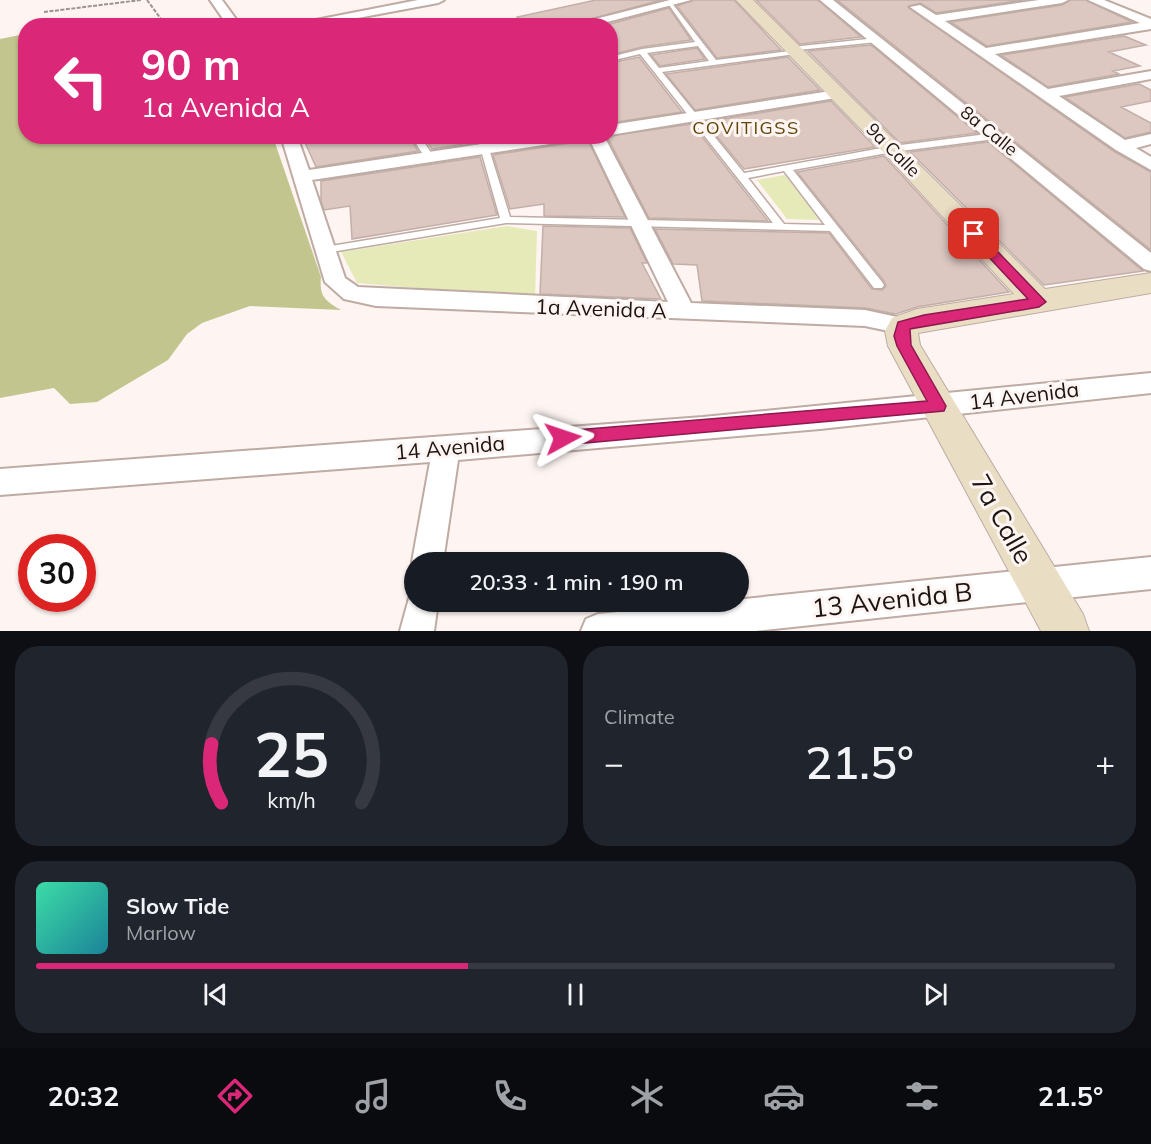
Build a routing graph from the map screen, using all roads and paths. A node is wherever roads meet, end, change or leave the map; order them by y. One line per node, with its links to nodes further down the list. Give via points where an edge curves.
1 (141, 0): 13 (path)
2 (147, 0): 15 (path)
3 (216, 0): 16 (street)
4 (438, 0): 17 (street)
5 (685, 0): 10 (street)
6 (744, 0): 23 (main road, 9a Calle)
7 (826, 0): 21 (street, 8a Calle)
8 (1062, 0): 19 (street)
9 (1094, 0): 14 (street)
10 (669, 3): 18 (street); 22 (lane)
11 (916, 6): 19 (street)
12 (1151, 8): 14 (street)
13 (44, 12)
14 (1124, 12): 20 (street)
15 (160, 18)
16 (229, 18)
17 (336, 18)
18 (607, 18)
19 (935, 19): 25 (street)
20 (1151, 24): 25 (street)
21 (877, 40): 23 (lane); 34 (street, 8a Calle)
22 (699, 44): 24 (lane); 27 (lane)
23 (794, 50): 27 (lane); 30 (main road, 9a Calle)
24 (642, 51): 26 (lane); 28 (lane)
25 (984, 52): 31 (street)
26 (618, 57)
27 (714, 63): 28 (lane)
28 (658, 70): 32 (lane)
29 (1151, 75): 31 (street)
30 (837, 94): 32 (street); 42 (main road, 9a Calle)
31 (1046, 94): 41 (street)
32 (696, 116): 33 (street); 47 (lane)
33 (618, 129)
34 (995, 136): 42 (lane); 53 (street, 8a Calle)
35 (1151, 139): 41 (street)
36 (292, 144): 46 (street, 1a Avenida A)
37 (420, 144): 43 (lane)
38 (480, 144): 43 (street)
39 (484, 144): 48 (lane)
40 (600, 144): 49 (street)
41 (1122, 146): 44 (street)
42 (893, 149): 45 (lane); 56 (main road, 9a Calle)
43 (429, 157): 46 (street)
44 (1151, 165)
45 (786, 167): 47 (lane); 51 (lane)
46 (303, 176): 52 (street, 1a Avenida A)
47 (742, 176): 50 (lane)
48 (506, 220): 49 (lane); 52 (lane)
49 (641, 223): 50 (lane); 57 (street)
50 (780, 225): 51 (lane)
51 (834, 228): 55 (lane)
52 (325, 250): 57 (street, 1a Avenida A, via 340,287 360,296)
53 (1151, 264)
54 (1151, 283): 56 (main road, 1a Avenida A)
55 (878, 285)
56 (1039, 302): 58 (main road, 1a Avenida A)
57 (684, 311): 58 (street, 1a Avenida A, via 865,318)
58 (903, 326): 60 (main road, via 904,346)
59 (1151, 383): 60 (street, 14 Avenida)
60 (938, 406): 61 (street, 14 Avenida); 65 (main road, 7a Calle)
61 (446, 449): 62 (street, 14 Avenida); 63 (street)
62 (0, 482)
63 (430, 552)
64 (1151, 573): 65 (street, 13 Avenida B)
65 (1039, 585): 68 (street, 13 Avenida B); 69 (main road, 7a Calle)
66 (420, 612): 67 (street)
67 (417, 631)
68 (597, 631)
69 (1066, 631)

